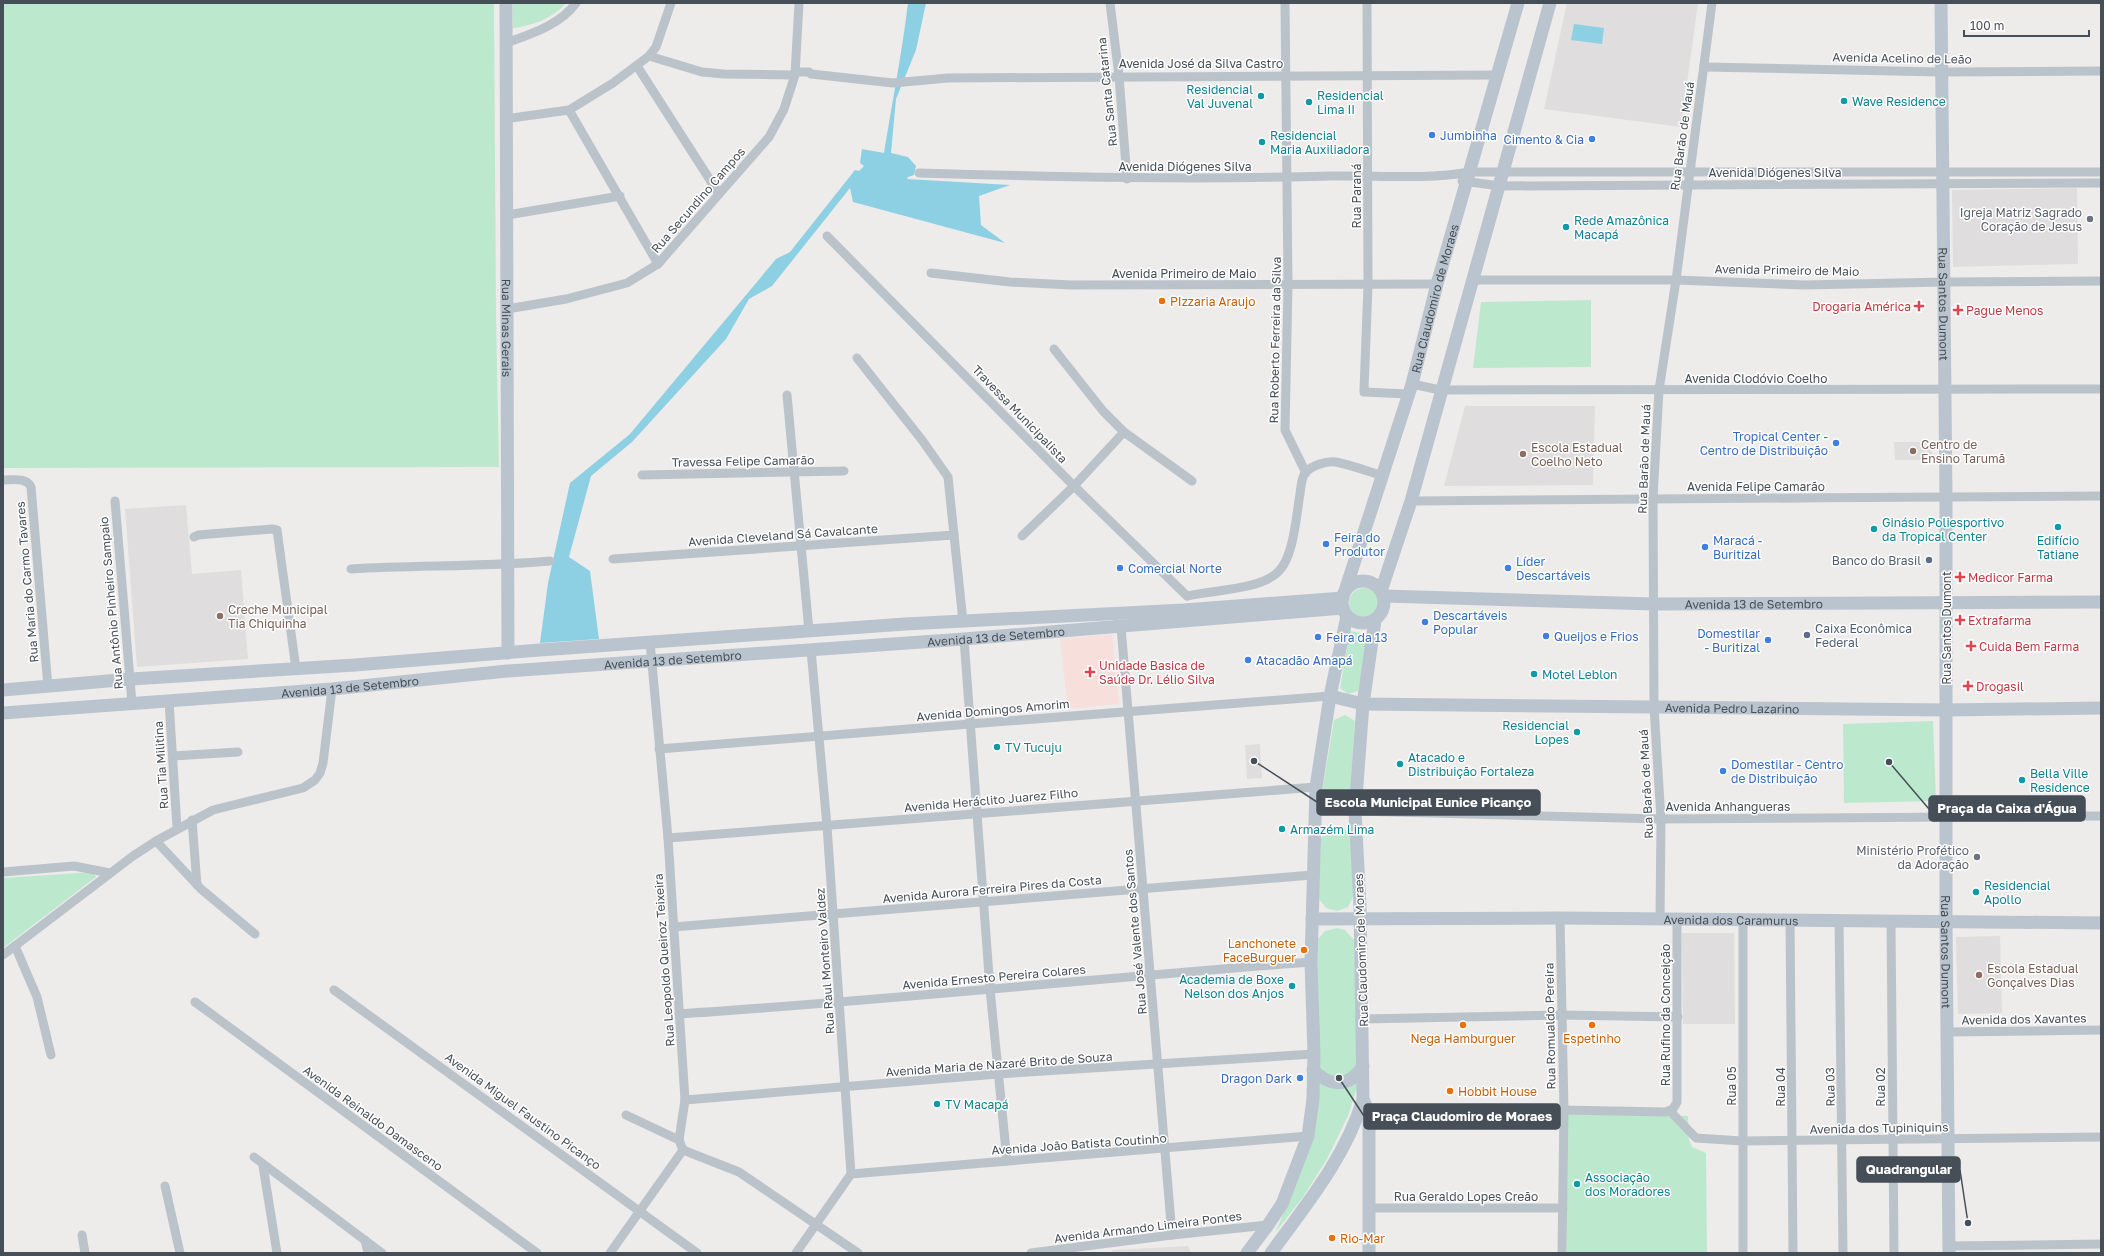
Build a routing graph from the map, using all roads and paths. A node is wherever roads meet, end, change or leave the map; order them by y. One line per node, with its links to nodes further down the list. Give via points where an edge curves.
1 (506, 3): 12 (street, Rua Minas Gerais)
2 (576, 3): 12 (street, via 571,10 542,30)
3 (670, 3): 13 (street, via 656,47)
4 (799, 3): 18 (street, Rua Secundino Campos)
5 (1110, 3): 21 (street, Rua Santa Catarina)
6 (1285, 3): 19 (street, Rua Roberto Ferreira da Silva)
7 (1367, 3): 22 (street, Rua Paraná)
8 (1518, 3): 20 (street, Rua Claudomiro de Moraes)
9 (1550, 3): 25 (street)
10 (1712, 3): 15 (street, Rua Barão de Mauá)
11 (1941, 3): 17 (street, Rua Santos Dumont)
12 (506, 43): 24 (street, Rua Minas Gerais)
13 (649, 56): 14 (street); 18 (street, Avenida José da Silva Castro, via 702,72)
14 (637, 66): 23 (street); 39 (street)
15 (1704, 67): 17 (street, Avenida Acelino de Leão); 26 (street, Rua Barão de Mauá)
16 (2101, 71): 17 (street, Avenida Acelino de Leão)
17 (1941, 72): 33 (street, Rua Santos Dumont)
18 (795, 73): 21 (street, Avenida José da Silva Castro, via 809,72 893,83 948,78); 39 (street, Rua Secundino Campos, via 784,109 769,136)
19 (1287, 75): 21 (street, Avenida José da Silva Castro); 22 (street, Avenida José da Silva Castro); 31 (street, Rua Roberto Ferreira da Silva)
20 (1499, 75): 22 (street, Avenida José da Silva Castro); 32 (street, Rua Claudomiro de Moraes)
21 (1119, 76): 34 (street, Rua Santa Catarina)
22 (1367, 76): 30 (street, Rua Paraná)
23 (569, 110): 24 (street); 40 (street)
24 (505, 119): 41 (street, Rua Minas Gerais)
25 (1504, 172): 26 (street, Avenida Diógenes Silva); 32 (street, Avenida Diógenes Silva); 38 (street)
26 (1689, 172): 27 (street, Avenida Diógenes Silva); 36 (street, Rua Barão de Mauá)
27 (1846, 172): 33 (street, Avenida Diógenes Silva); 37 (street)
28 (2097, 172): 33 (street, Avenida Diógenes Silva); 35 (street)
29 (919, 173): 34 (street, Avenida Diógenes Silva)
30 (1369, 175): 31 (street, Avenida Diógenes Silva); 32 (street, Avenida Diógenes Silva); 51 (street, Rua Paraná)
31 (1287, 177): 34 (street, Avenida Diógenes Silva); 50 (street, Rua Roberto Ferreira da Silva)
32 (1469, 178): 38 (street, Avenida Diógenes Silva); 49 (street, Rua Claudomiro de Moraes)
33 (1942, 178): 35 (street, Avenida Diógenes Silva); 37 (street, Avenida Diógenes Silva); 48 (street, Rua Santos Dumont)
34 (1127, 179)
35 (2096, 183)
36 (1688, 184): 37 (street, Avenida Diógenes Silva); 38 (street, Avenida Diógenes Silva); 46 (street, Rua Barão de Mauá)
37 (1847, 184)
38 (1500, 186): 45 (street)
39 (719, 194): 43 (street, Rua Secundino Campos)
40 (620, 196): 41 (street); 43 (street)
41 (507, 215): 52 (street, Rua Minas Gerais)
42 (827, 236): 70 (street, Travessa Municipalista)
43 (658, 264): 52 (street, Rua Secundino Campos, via 621,285 566,299)
44 (931, 273): 50 (street, Avenida Primeiro de Maio, via 1010,282 1072,285)
45 (1473, 280): 46 (street, Avenida Primeiro de Maio); 59 (street)
46 (1676, 280): 48 (street, Avenida Primeiro de Maio, via 1804,285); 60 (street, Rua Barão de Mauá)
47 (2101, 281): 48 (street, Avenida Primeiro de Maio)
48 (1944, 282): 56 (street, Rua Santos Dumont)
49 (1437, 284): 51 (street, Avenida Primeiro de Maio); 55 (street, Rua Claudomiro de Moraes)
50 (1288, 285): 51 (street, Avenida Primeiro de Maio); 65 (street, Rua Roberto Ferreira da Silva, via 1285,430)
51 (1368, 285): 58 (street, Rua Paraná)
52 (507, 309): 82 (street, Rua Minas Gerais)
53 (1054, 349): 62 (street, via 1103,411)
54 (857, 358): 76 (street, via 945,472 949,483)
55 (1410, 389): 58 (street, Avenida Clodóvio Coelho); 59 (street, Avenida Clodóvio Coelho); 67 (street, Rua Claudomiro de Moraes)
56 (1945, 389): 57 (street, Avenida Clodóvio Coelho); 60 (street, Avenida Clodóvio Coelho); 72 (street, Rua Santos Dumont)
57 (2101, 389)
58 (1364, 390)
59 (1440, 390): 60 (street, Avenida Clodóvio Coelho); 75 (street)
60 (1659, 390): 73 (street, Rua Barão de Mauá)
61 (787, 395): 64 (street)
62 (1124, 432): 69 (street); 70 (street)
63 (844, 471): 64 (street, Travessa Felipe Camarão)
64 (794, 473): 66 (street, Travessa Felipe Camarão); 79 (street)
65 (1306, 473): 67 (street, via 1319,464 1334,462); 85 (street, via 1291,544 1278,572 1251,586)
66 (642, 475)
67 (1383, 476): 88 (street, Rua Claudomiro de Moraes)
68 (3, 480): 103 (street, Rua Maria do Carmo Tavares, via 22,480 31,487)
69 (1192, 481)
70 (1074, 486): 77 (street); 85 (street, Travessa Municipalista)
71 (2101, 496): 72 (street, Avenida Felipe Camarão)
72 (1946, 497): 73 (street, Avenida Felipe Camarão); 86 (street, Rua Santos Dumont)
73 (1653, 498): 75 (street, Avenida Felipe Camarão); 89 (street, Rua Barão de Mauá)
74 (115, 501): 102 (street, Rua Antônio Pinheiro Sampaio)
75 (1411, 501): 84 (street)
76 (954, 535): 79 (street, Avenida Cleveland Sá Cavalcante); 92 (street)
77 (1022, 536)
78 (194, 537): 101 (street, via 277,530)
79 (800, 545): 80 (street, Avenida Cleveland Sá Cavalcante); 94 (street)
80 (613, 559)
81 (550, 561): 82 (street)
82 (506, 565): 83 (street, via 443,564); 98 (street, Rua Minas Gerais)
83 (351, 569)
84 (1383, 594): 88 (street, via 1374,584 1362,581 1355,583); 89 (street, Avenida 13 de Setembro, via 1408,598); 91 (street, via 1383,610)
85 (1187, 596): 90 (street)
86 (1946, 602): 87 (street, Avenida 13 de Setembro); 89 (street, Avenida 13 de Setembro); 114 (street, Rua Santos Dumont)
87 (2101, 602)
88 (1345, 603): 90 (street, Avenida 13 de Setembro); 91 (street, via 1360,623); 93 (street, Avenida 13 de Setembro); 107 (street, Rua Claudomiro de Moraes)
89 (1654, 604): 111 (street, Rua Barão de Mauá)
90 (1184, 610): 92 (street, Avenida 13 de Setembro)
91 (1374, 620): 110 (street, Rua Claudomiro de Moraes)
92 (963, 622): 94 (street, Avenida 13 de Setembro)
93 (1121, 627): 95 (street, Avenida 13 de Setembro); 113 (street, Rua José Valente dos Santos)
94 (809, 631): 96 (street, Avenida 13 de Setembro)
95 (964, 639): 97 (street, Avenida 13 de Setembro); 116 (street)
96 (650, 642): 98 (street, Avenida 13 de Setembro); 99 (street, Rua Leopoldo Queiroz Teixeira)
97 (811, 650): 99 (street, Avenida 13 de Setembro); 117 (street, Rua Raul Monteiro Valdez)
98 (508, 653): 100 (street, Avenida 13 de Setembro)
99 (652, 662): 104 (street, Avenida 13 de Setembro, via 507,671); 118 (street, Rua Leopoldo Queiroz Teixeira)
100 (355, 665): 101 (street, Avenida 13 de Setembro); 104 (street, via 351,677)
101 (296, 669): 102 (street, Avenida 13 de Setembro)
102 (131, 679): 103 (street, Avenida 13 de Setembro); 109 (street, Rua Antônio Pinheiro Sampaio)
103 (48, 686): 106 (street, Avenida 13 de Setembro)
104 (360, 686): 105 (street, Avenida 13 de Setembro)
105 (332, 689): 108 (street, Avenida 13 de Setembro); 128 (street, via 326,746 320,773 310,785 213,810)
106 (3, 690)
107 (1330, 696): 110 (street, Avenida Pedro Lazarino); 113 (street, Avenida Domingos Amorim); 121 (street, Rua Claudomiro de Moraes)
108 (169, 701): 109 (street, Avenida 13 de Setembro); 120 (street, Rua Tia Militina)
109 (132, 703): 115 (street, Avenida 13 de Setembro)
110 (1363, 704): 111 (street, Avenida Pedro Lazarino); 123 (street, Rua Claudomiro de Moraes)
111 (1654, 707): 114 (street, Avenida Pedro Lazarino); 127 (street, Rua Barão de Mauá)
112 (2101, 708): 114 (street, Avenida Pedro Lazarino)
113 (1127, 710): 116 (street, Avenida Domingos Amorim); 122 (street, Rua José Valente dos Santos)
114 (1947, 710): 126 (street, Rua Santos Dumont)
115 (3, 713)
116 (970, 725): 117 (street, Avenida Domingos Amorim); 124 (street)
117 (818, 737): 118 (street, Avenida Domingos Amorim); 129 (street, Rua Raul Monteiro Valdez)
118 (659, 748): 131 (street, Rua Leopoldo Queiroz Teixeira)
119 (238, 752): 120 (street)
120 (173, 756): 130 (street, Rua Tia Militina)
121 (1316, 787): 122 (street, Avenida Heráclito Juarez Filho); 135 (street, Rua Claudomiro de Moraes)
122 (1136, 800): 124 (street, Avenida Heráclito Juarez Filho); 137 (street, Rua José Valente dos Santos)
123 (1355, 811): 127 (street, Avenida Anhangueras); 142 (street, Rua Claudomiro de Moraes)
124 (977, 813): 129 (street, Avenida Heráclito Juarez Filho); 138 (street)
125 (2101, 816): 126 (street, Avenida Anhangueras)
126 (1946, 817): 127 (street, Avenida Anhangueras); 149 (street, Rua Santos Dumont)
127 (1661, 819): 143 (street, Rua Barão de Mauá)
128 (192, 820): 130 (street); 136 (street)
129 (827, 826): 131 (street, Avenida Heráclito Juarez Filho); 139 (street, Rua Raul Monteiro Valdez)
130 (178, 828): 132 (street)
131 (668, 838): 151 (street, Rua Leopoldo Queiroz Teixeira)
132 (156, 841): 134 (street); 136 (street)
133 (3, 872): 134 (street, via 74,866)
134 (110, 873): 153 (street)
135 (1312, 875): 137 (street, Avenida Aurora Ferreira Pires da Costa); 141 (street, Rua Claudomiro de Moraes)
136 (197, 885): 152 (street)
137 (1143, 889): 138 (street, Avenida Aurora Ferreira Pires da Costa); 156 (street, Rua José Valente dos Santos)
138 (984, 901): 139 (street, Avenida Aurora Ferreira Pires da Costa); 157 (street)
139 (834, 914): 151 (street, Avenida Aurora Ferreira Pires da Costa); 160 (street, Rua Raul Monteiro Valdez)
140 (1560, 918): 142 (street, Avenida dos Caramurus); 143 (street, Avenida dos Caramurus); 162 (street, Rua Romualdo Pereira)
141 (1312, 919): 142 (street, Avenida dos Caramurus); 155 (street, Rua Claudomiro de Moraes)
142 (1360, 919): 164 (street, Rua Claudomiro de Moraes)
143 (1660, 919): 144 (street, Avenida dos Caramurus)
144 (1677, 919): 145 (street, Avenida dos Caramurus); 163 (street, Rua Rufino da Conceição)
145 (1743, 920): 146 (street, Avenida dos Caramurus); 184 (street, Rua 05)
146 (1790, 920): 147 (street, Avenida dos Caramurus); 185 (street, Rua 04)
147 (1839, 920): 148 (street, Avenida dos Caramurus); 186 (street, Rua 03)
148 (1891, 921): 149 (street, Avenida dos Caramurus); 183 (street, Rua 02)
149 (1946, 923): 150 (street, Avenida dos Caramurus); 166 (street, Rua Santos Dumont)
150 (2101, 923)
151 (673, 927): 161 (street, Rua Leopoldo Queiroz Teixeira)
152 (255, 934)
153 (15, 946): 154 (street); 168 (street, via 37,997)
154 (3, 955)
155 (1311, 962): 156 (street, Avenida Ernesto Pereira Colares); 167 (street, Rua Claudomiro de Moraes)
156 (1150, 974): 157 (street, Avenida Ernesto Pereira Colares); 169 (street, Rua José Valente dos Santos)
157 (990, 989): 160 (street, Avenida Ernesto Pereira Colares); 172 (street)
158 (334, 990): 196 (street, Avenida Miguel Faustino Picanço)
159 (194, 1002): 209 (street, Avenida Reinaldo Damasceno)
160 (840, 1004): 161 (street, Avenida Ernesto Pereira Colares); 173 (street, Rua Raul Monteiro Valdez)
161 (679, 1014): 174 (street, Rua Leopoldo Queiroz Teixeira)
162 (1562, 1015): 163 (street); 164 (street); 176 (street, Rua Romualdo Pereira)
163 (1678, 1017): 177 (street, Rua Rufino da Conceição, via 1677,1102)
164 (1363, 1019): 170 (street, Rua Claudomiro de Moraes)
165 (2101, 1030): 166 (street, Avenida dos Xavantes)
166 (1948, 1032): 181 (street, Rua Santos Dumont)
167 (1314, 1054): 169 (street, Avenida Maria de Nazaré Brito de Souza); 171 (street, Rua Claudomiro de Moraes)
168 (51, 1055)
169 (1158, 1064): 172 (street, Avenida Maria de Nazaré Brito de Souza); 188 (street, Rua José Valente dos Santos)
170 (1363, 1066): 171 (street, via 1354,1078 1341,1082 1328,1081); 175 (street, Rua Claudomiro de Moraes)
171 (1313, 1070): 179 (street, Rua Claudomiro de Moraes, via 1313,1099)
172 (998, 1074): 173 (street, Avenida Maria de Nazaré Brito de Souza); 190 (street)
173 (845, 1088): 174 (street, Avenida Maria de Nazaré Brito de Souza); 192 (street, Rua Raul Monteiro Valdez)
174 (685, 1100): 182 (street, Rua Leopoldo Queiroz Teixeira)
175 (1366, 1106): 176 (street); 194 (street); 216 (street, Rua Claudomiro de Moraes, via 1329,1173)
176 (1564, 1110): 177 (street); 195 (street, Rua Romualdo Pereira)
177 (1672, 1110): 184 (street, Avenida dos Tupiniquins, via 1696,1138)
178 (626, 1115): 182 (street)
179 (1308, 1136): 188 (street, Avenida João Batista Coutinho); 198 (street, Rua Claudomiro de Moraes, via 1282,1204)
180 (2101, 1137): 181 (street, Avenida dos Tupiniquins)
181 (1948, 1139): 183 (street, Avenida dos Tupiniquins); 203 (street, Rua Santos Dumont)
182 (679, 1140): 187 (street)
183 (1893, 1140): 186 (street, Avenida dos Tupiniquins); 222 (street, Rua 02)
184 (1742, 1141): 185 (street, Avenida dos Tupiniquins); 219 (street, Rua 05)
185 (1792, 1141): 186 (street, Avenida dos Tupiniquins); 220 (street, Rua 04)
186 (1843, 1141): 221 (street, Rua 03)
187 (683, 1150): 196 (street); 197 (street, via 732,1169)
188 (1165, 1150): 190 (street, Avenida João Batista Coutinho); 200 (street, Rua José Valente dos Santos)
189 (254, 1157): 191 (street)
190 (1007, 1161): 192 (street, Avenida João Batista Coutinho)
191 (263, 1166): 201 (street); 206 (street)
192 (851, 1174): 197 (street)
193 (165, 1186): 205 (street)
194 (1369, 1208): 195 (street, Rua Geraldo Lopes Creão); 217 (street)
195 (1563, 1208): 218 (street, Rua Romualdo Pereira)
196 (640, 1211): 210 (street); 211 (street, Avenida Miguel Faustino Picanço)
197 (817, 1224): 212 (street); 213 (street)
198 (1268, 1225): 200 (street, Avenida Armando Limeira Pontes); 215 (street, Rua Claudomiro de Moraes)
199 (82, 1235): 204 (street)
200 (1172, 1235): 214 (street, Avenida Armando Limeira Pontes)
201 (365, 1240): 207 (street); 208 (street)
202 (2101, 1244): 203 (street)
203 (1949, 1250)
204 (85, 1253)
205 (180, 1253)
206 (277, 1253)
207 (368, 1253)
208 (382, 1253)
209 (537, 1253)
210 (610, 1253)
211 (697, 1253)
212 (796, 1253)
213 (858, 1253)
214 (1031, 1253)
215 (1247, 1253)
216 (1271, 1253)
217 (1369, 1253)
218 (1562, 1253)
219 (1743, 1253)
220 (1793, 1253)
221 (1843, 1253)
222 (1894, 1253)

